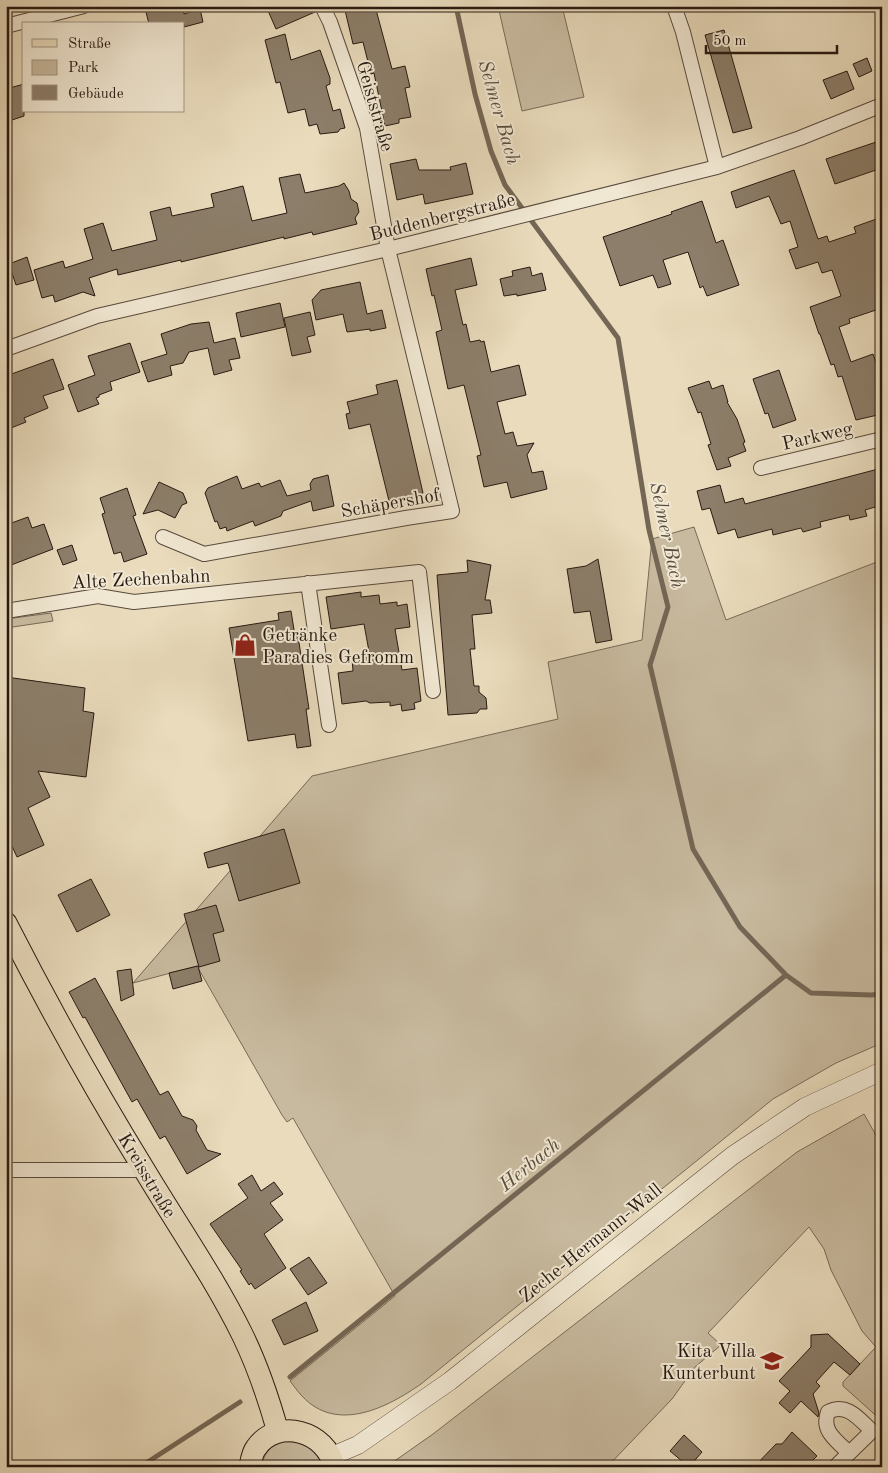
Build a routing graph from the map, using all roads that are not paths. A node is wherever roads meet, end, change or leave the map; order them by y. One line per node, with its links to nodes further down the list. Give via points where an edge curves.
1 (84, 6): 4 (street)
2 (322, 6): 7 (street, Geiststraße, via 367,128)
3 (674, 6): 6 (street)
4 (6, 26)
5 (882, 105): 6 (street, Buddenbergstraße)
6 (717, 167): 7 (street, Buddenbergstraße)
7 (388, 249): 8 (street, Buddenbergstraße, via 97,316); 11 (street, Schäpershof, via 452,512 204,554)
8 (6, 349)
9 (882, 439): 10 (street, Parkweg)
10 (761, 468)
11 (163, 537)
12 (308, 583): 13 (street, Alte Zechenbahn, via 134,602 98,596); 14 (street, Alte Zechenbahn, via 419,572); 15 (street)
13 (6, 611)
14 (433, 691)
15 (329, 725)
16 (6, 923): 19 (main road, Kreisstraße, via 79,1059)
17 (882, 1072): 22 (street, Zeche-Hermann-Wall, via 805,1107 732,1156 450,1382)
18 (6, 1170): 19 (street)
19 (144, 1170): 20 (main road, Kreisstraße, via 244,1338 269,1399)
20 (278, 1432): 22 (main road, via 289,1430 316,1438); 23 (main road, via 256,1448)
21 (849, 1453): 24 (street)
22 (332, 1462)
23 (250, 1467)
24 (835, 1467)

